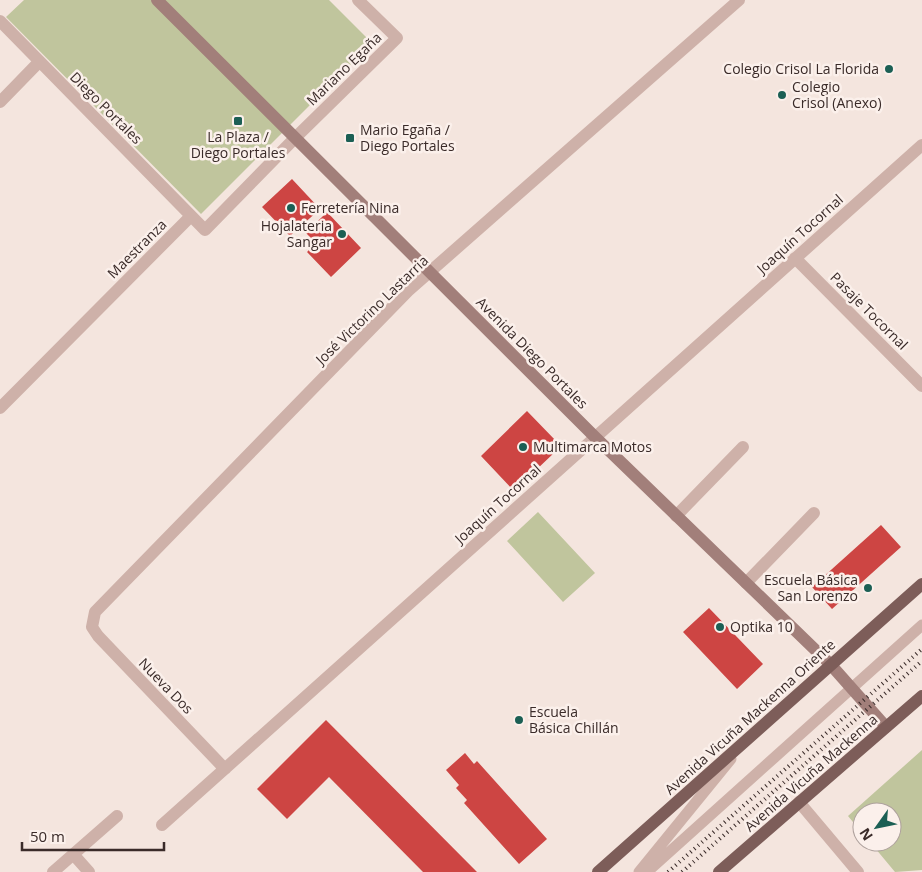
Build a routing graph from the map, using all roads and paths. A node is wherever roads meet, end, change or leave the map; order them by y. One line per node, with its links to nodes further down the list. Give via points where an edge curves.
1 (157, 0): 7 (main road, Avenida Diego Portales)
2 (358, 0): 7 (street, Mariano Egaña, via 397,38)
3 (739, 0): 11 (street, José Victorino Lastarria)
4 (0, 21): 5 (street, Diego Portales)
5 (39, 62): 6 (street); 9 (street, Diego Portales)
6 (0, 102)
7 (295, 138): 9 (street, via 205,230); 11 (main road, Avenida Diego Portales)
8 (922, 145): 10 (street, Joaquín Tocornal)
9 (191, 216): 13 (street, Maestranza)
10 (795, 258): 12 (street, Pasaje Tocornal); 14 (street, Joaquín Tocornal)
11 (430, 273): 14 (main road, Avenida Diego Portales); 20 (street, José Victorino Lastarria, via 408,291 98,608)
12 (922, 386)
13 (0, 408)
14 (595, 438): 17 (main road, Avenida Diego Portales); 27 (street, Joaquín Tocornal)
15 (744, 447): 17 (street)
16 (814, 513): 18 (street)
17 (676, 516): 18 (main road, Avenida Diego Portales)
18 (746, 583): 22 (main road, Avenida Diego Portales)
19 (922, 584): 22 (main road, Avenida Vicuña Mackenna Oriente)
20 (92, 621): 27 (street, Nueva Dos, via 98,636)
21 (922, 625): 23 (lane)
22 (831, 665): 23 (main road, Avenida Diego Portales); 26 (main road, Avenida Vicuña Mackenna Oriente)
23 (852, 688): 25 (main road, Avenida Diego Portales); 36 (lane)
24 (922, 696): 25 (main road, Avenida Vicuña Mackenna)
25 (886, 727): 28 (main road, Avenida Vicuña Mackenna)
26 (743, 744): 34 (main road, Avenida Vicuña Mackenna Oriente); 35 (lane)
27 (225, 769): 30 (street, Joaquín Tocornal)
28 (800, 802): 37 (main road, Avenida Vicuña Mackenna); 38 (street)
29 (117, 816): 31 (street)
30 (162, 825)
31 (73, 854): 32 (street); 33 (street)
32 (53, 872)
33 (89, 872)
34 (598, 872)
35 (639, 872)
36 (647, 872)
37 (719, 872)
38 (858, 872)

